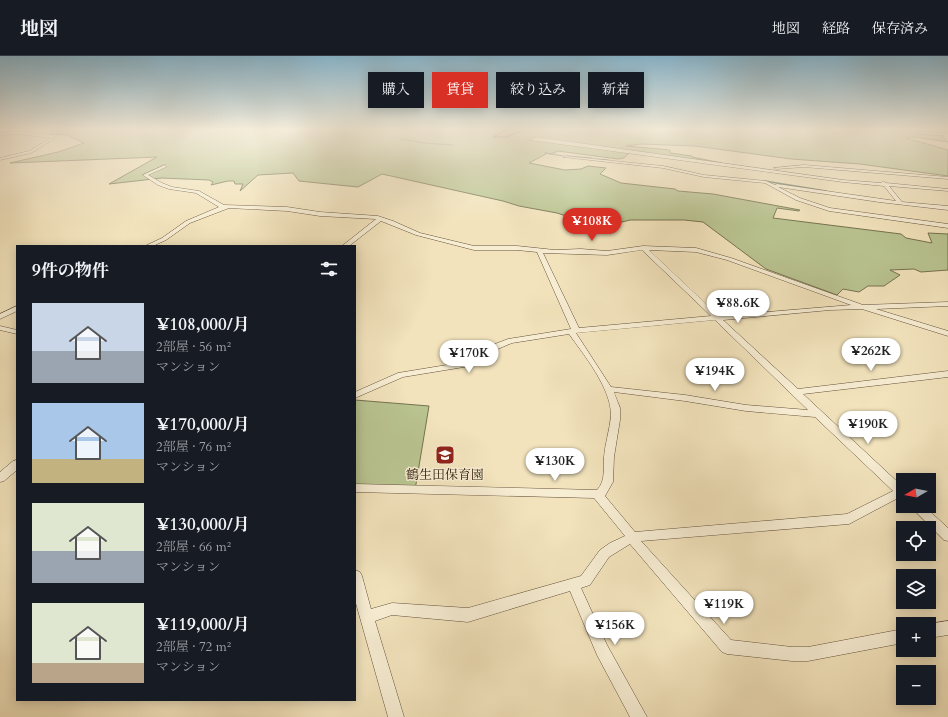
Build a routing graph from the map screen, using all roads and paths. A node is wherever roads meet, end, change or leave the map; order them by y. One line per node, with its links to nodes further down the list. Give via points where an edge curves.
1 (608, 161): 4 (street)
2 (621, 161): 4 (street)
3 (697, 161): 6 (street)
4 (618, 162): 9 (street)
5 (165, 166): 13 (street, via 145,175 171,188 197,192)
6 (765, 170): 7 (street, via 801,166); 10 (street)
7 (875, 172): 8 (street); 10 (street)
8 (948, 178)
9 (771, 184): 12 (street); 16 (street, via 798,198 833,210)
10 (885, 185): 11 (street); 12 (street)
11 (948, 190)
12 (900, 204): 14 (street)
13 (223, 206): 15 (street, via 287,209); 17 (street, via 188,222 164,239)
14 (948, 208)
15 (380, 219): 18 (street); 20 (street, via 418,234 470,248)
16 (948, 226)
17 (150, 245)
18 (346, 245)
19 (643, 248): 20 (street, via 607,253); 22 (street, via 684,248 709,253); 25 (street)
20 (540, 250): 27 (street)
21 (948, 304): 22 (street)
22 (860, 306): 25 (street); 29 (street)
23 (16, 309): 24 (street)
24 (0, 317)
25 (717, 317): 27 (street); 32 (street)
26 (0, 328): 28 (street)
27 (573, 331): 31 (street); 33 (street, via 511,341 490,349 480,359 467,364 402,375)
28 (16, 332)
29 (948, 334)
30 (948, 374): 32 (street)
31 (609, 389): 34 (street, via 746,408); 39 (street, via 615,403 615,428 609,456 608,485 604,491)
32 (797, 392): 34 (street)
33 (356, 395)
34 (819, 414): 37 (street)
35 (16, 465): 36 (street)
36 (0, 478)
37 (896, 487)
38 (356, 488): 39 (street)
39 (597, 494): 43 (street)
40 (896, 496): 43 (street, via 849,519)
41 (923, 513): 42 (street)
42 (948, 536)
43 (632, 538): 45 (street, via 602,556 585,581); 49 (street, via 727,647 808,654)
44 (356, 580): 46 (street)
45 (574, 584): 46 (street, via 468,615 392,609); 51 (street, via 602,650)
46 (366, 617): 50 (street)
47 (948, 628): 48 (street)
48 (936, 630)
49 (896, 637)
50 (396, 717)
51 (639, 717)

